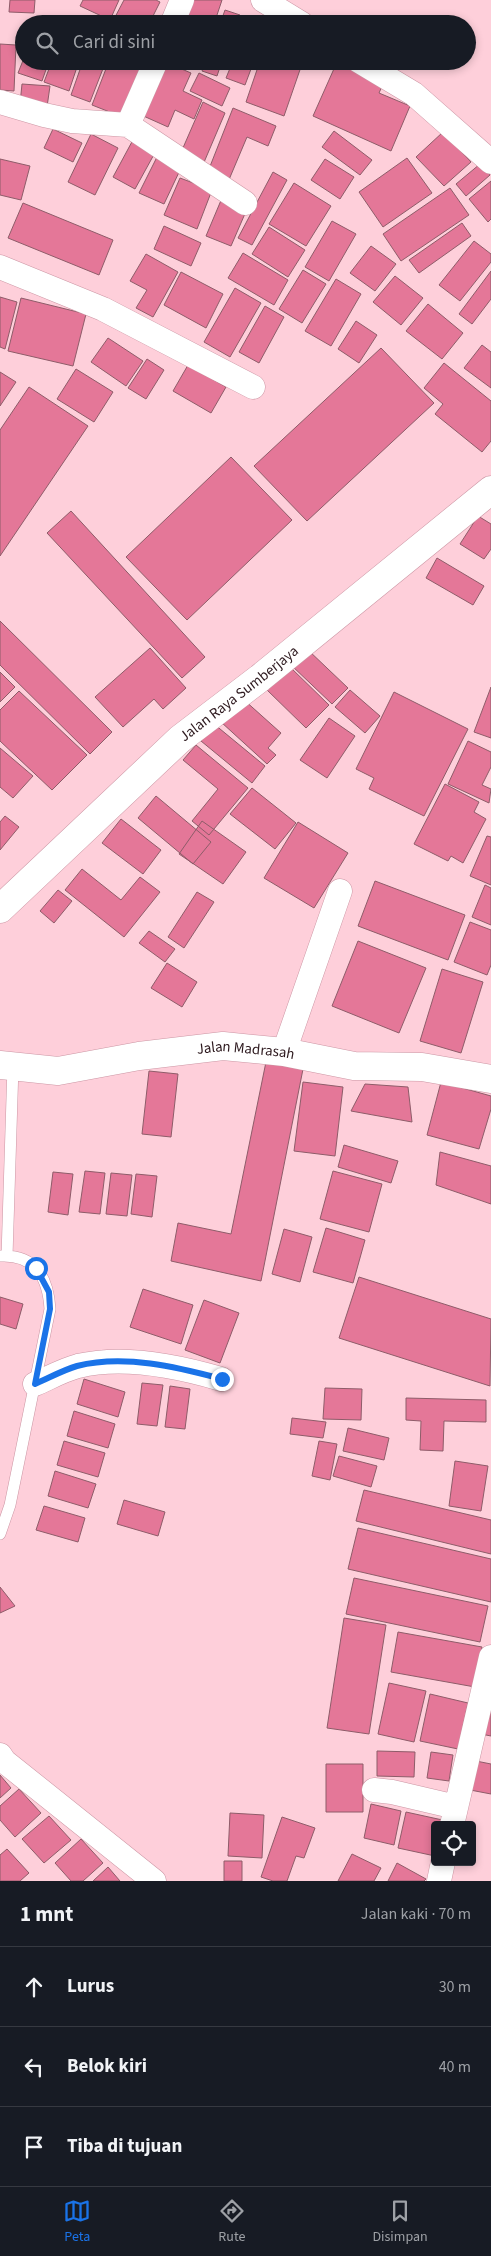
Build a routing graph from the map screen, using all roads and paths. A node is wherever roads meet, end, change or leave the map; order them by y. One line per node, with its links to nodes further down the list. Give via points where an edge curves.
1 (182, 0): 3 (street)
2 (263, 0): 4 (street)
3 (176, 15)
4 (287, 15)
5 (152, 70): 8 (street)
6 (374, 70): 9 (street, via 414,94)
7 (0, 102): 8 (street, via 44,115)
8 (128, 125): 10 (street)
9 (491, 162)
10 (245, 204)
11 (0, 267): 12 (street, via 103,310)
12 (253, 387)
13 (491, 490): 15 (street, Jalan Raya Sumberjaya, via 180,740)
14 (340, 891): 16 (street)
15 (0, 910)
16 (284, 1052): 17 (street, Jalan Madrasah, via 224,1046 58,1070); 18 (street, Jalan Madrasah, via 354,1066 422,1066)
17 (6, 1066): 19 (lane)
18 (491, 1079)
19 (3, 1256): 21 (lane, via 27,1261 36,1268 49,1292 50,1309)
20 (222, 1379): 21 (street, via 133,1362 77,1366)
21 (35, 1384): 22 (lane, via 10,1505)
22 (0, 1534)
23 (491, 1660): 26 (street)
24 (0, 1755): 28 (street)
25 (374, 1790): 26 (street, via 392,1792)
26 (454, 1816)
27 (442, 1866): 29 (street)
28 (154, 1881)
29 (439, 1881)

